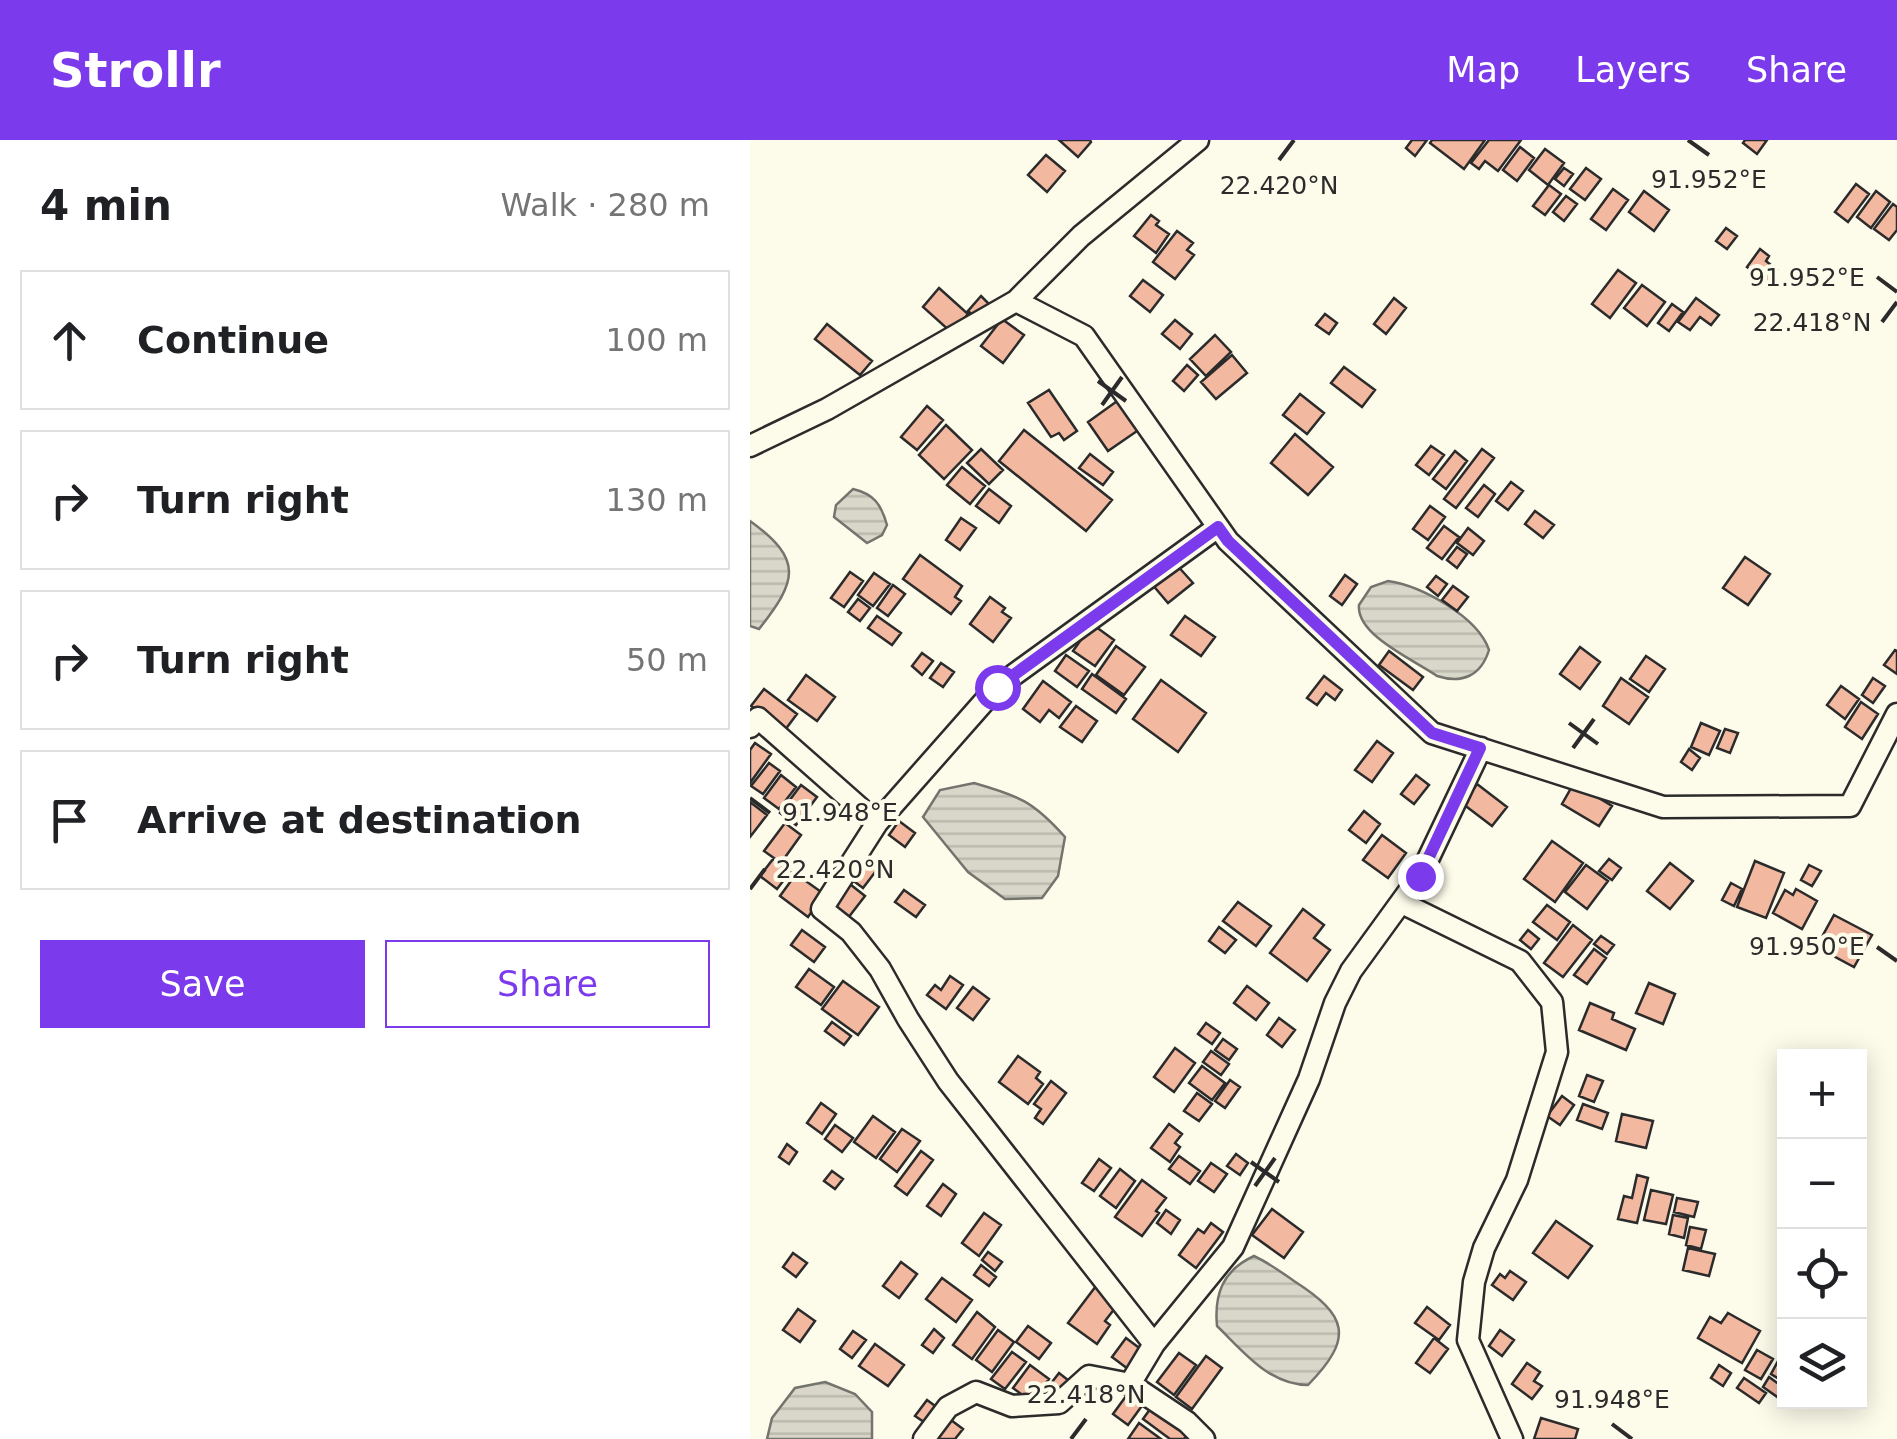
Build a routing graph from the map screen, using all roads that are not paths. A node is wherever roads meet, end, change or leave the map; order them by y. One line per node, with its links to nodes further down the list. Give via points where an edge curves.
1 (1198, 140): 2 (street, via 1080,236)
2 (1016, 301): 3 (street); 4 (street, via 1084,336)
3 (750, 446)
4 (1218, 527): 7 (street, via 1432,733); 8 (street, via 997,687)
5 (1897, 714): 7 (street, via 1850,806 1664,808)
6 (750, 727): 8 (street, via 758,718)
7 (1480, 748): 9 (street)
8 (877, 823): 10 (street, via 822,909 880,968 948,1081)
9 (1402, 903): 10 (street, via 1335,1003 1309,1079 1233,1247); 14 (street, via 1520,961 1552,1002 1557,1052 1518,1180 1484,1248 1468,1340)
10 (1154, 1344): 11 (street)
11 (1130, 1384): 12 (street, via 1089,1376 1059,1403 1012,1406 976,1392 948,1407); 13 (street)
12 (924, 1439)
13 (1204, 1439)
14 (1512, 1439)

